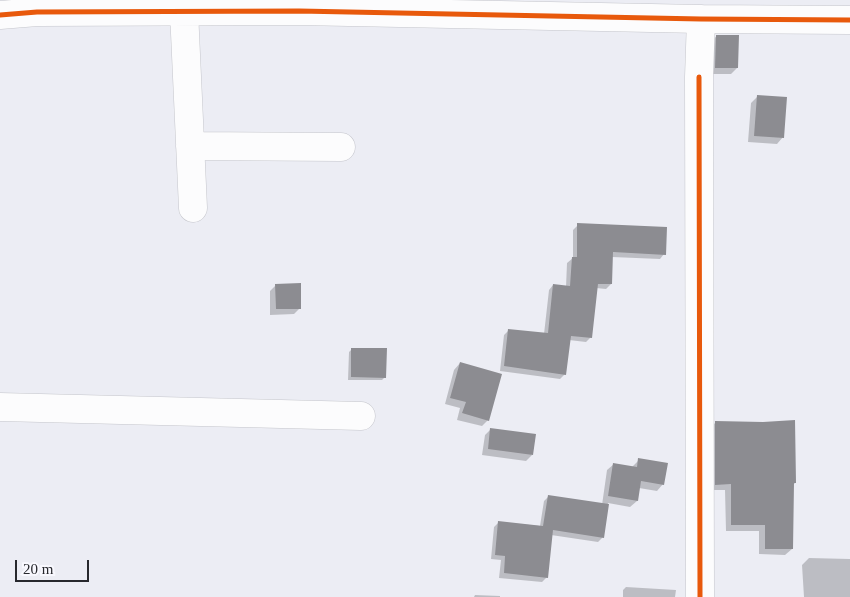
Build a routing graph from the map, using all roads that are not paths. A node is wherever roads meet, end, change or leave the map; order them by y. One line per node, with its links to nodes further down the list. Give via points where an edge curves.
1 (299, 6): 2 (street); 4 (street)
2 (184, 11): 3 (street); 6 (street)
3 (0, 15)
4 (701, 19): 5 (street); 11 (street)
5 (850, 20)
6 (190, 146): 7 (street); 8 (street)
7 (341, 147)
8 (193, 208)
9 (0, 407): 10 (street)
10 (361, 416)
11 (700, 597)

